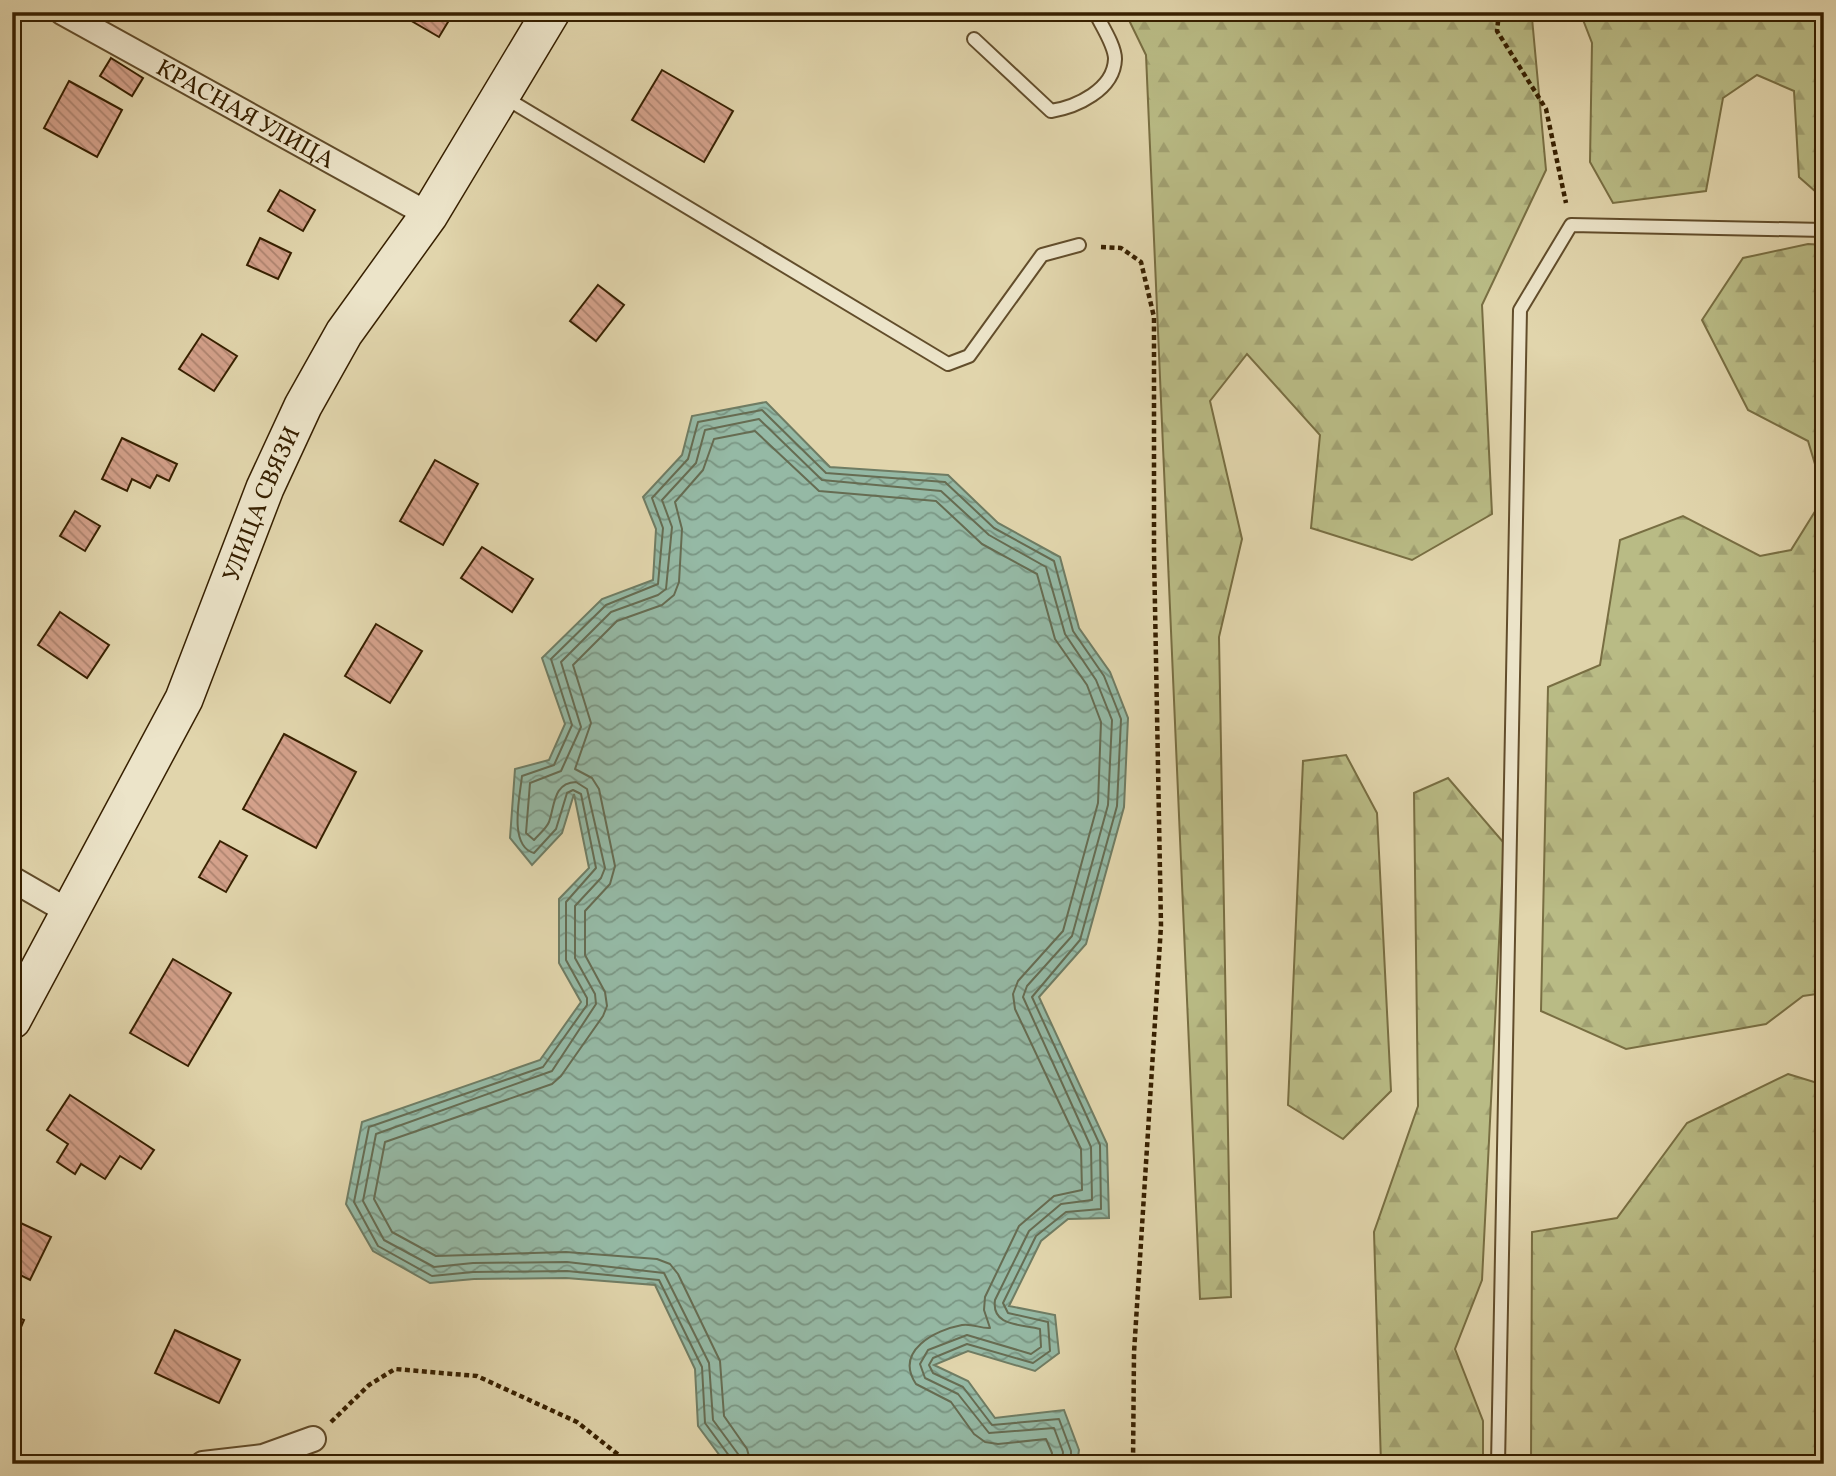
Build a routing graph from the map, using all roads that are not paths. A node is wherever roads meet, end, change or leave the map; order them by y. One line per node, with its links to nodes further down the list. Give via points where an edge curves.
1 (63, 12): 6 (street, КРАСНАЯ УЛИЦА)
2 (551, 12): 5 (main road, УЛИЦА СВЯЗИ)
3 (1095, 12): 4 (lane, via 1115,57 1109,79 1076,107 1051,111)
4 (974, 39)
5 (501, 95): 6 (main road, УЛИЦА СВЯЗИ); 8 (lane, via 948,364 969,356 1042,255)
6 (429, 215): 10 (main road, УЛИЦА СВЯЗИ, via 344,333 303,406 265,488 184,699)
7 (1824, 230): 14 (lane, via 1571,225 1520,310)
8 (1079, 245)
9 (12, 879): 10 (street)
10 (71, 913): 11 (main road, УЛИЦА СВЯЗИ)
11 (12, 1020)
12 (313, 1439): 13 (street, via 262,1457)
13 (203, 1464)
14 (1498, 1464)

